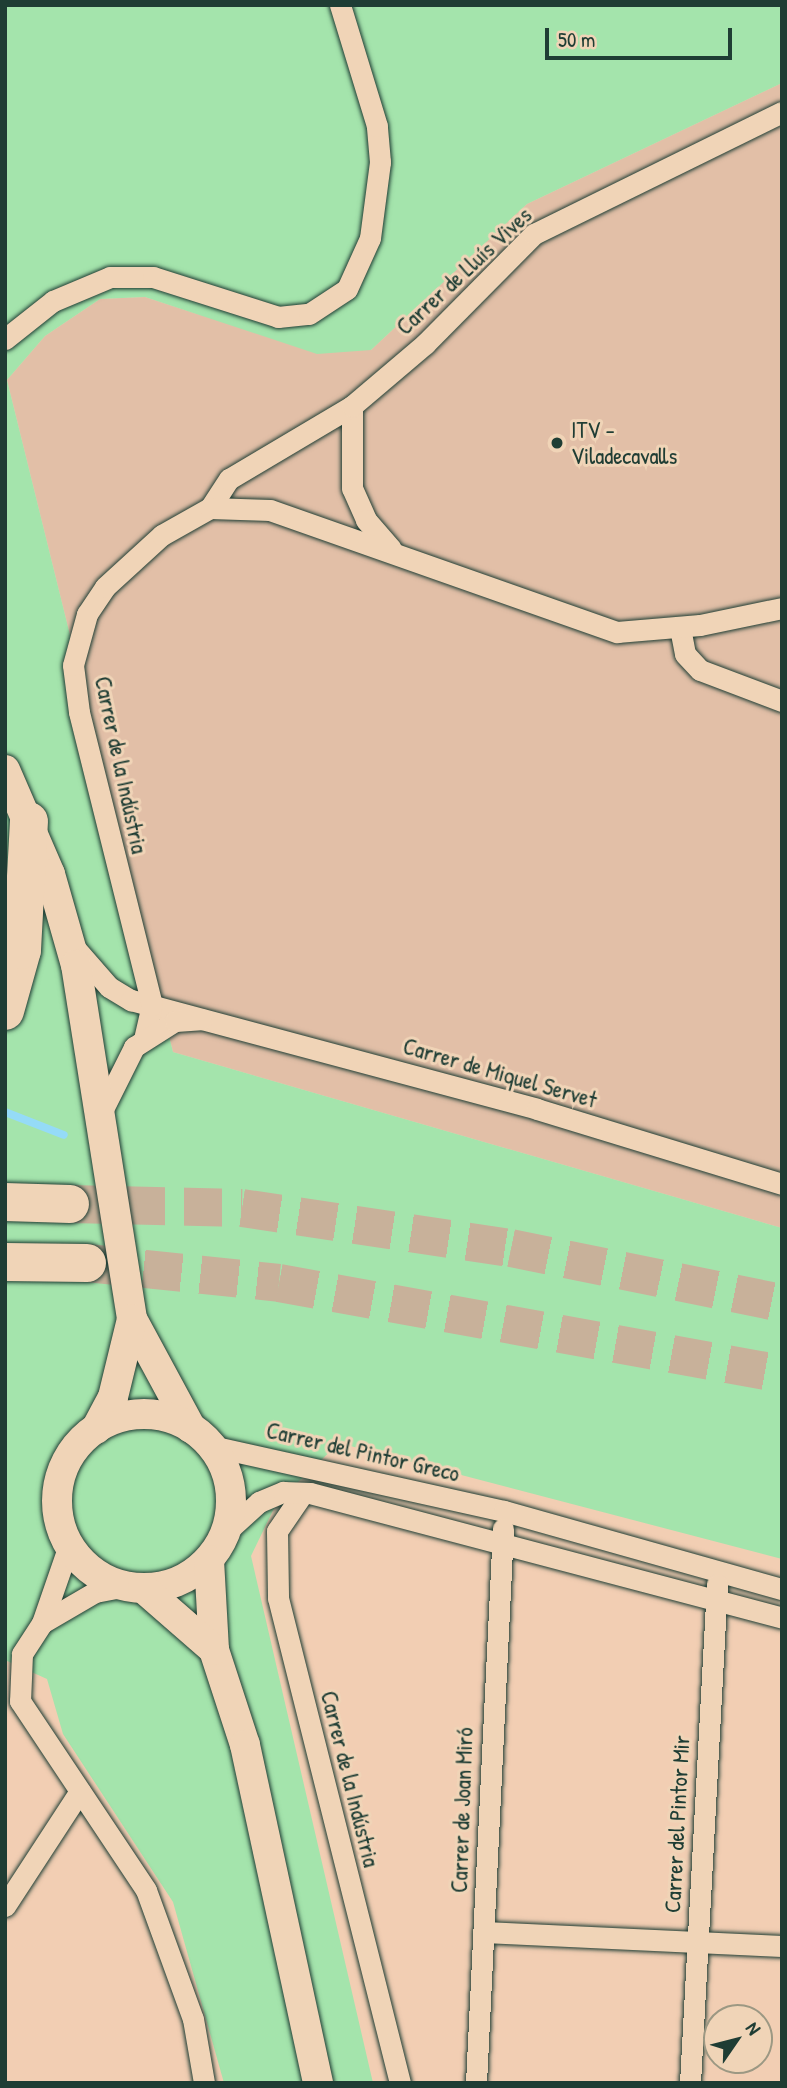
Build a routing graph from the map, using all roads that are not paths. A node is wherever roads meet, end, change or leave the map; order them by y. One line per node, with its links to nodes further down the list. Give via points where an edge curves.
1 (341, 5): 3 (street, via 377,126 380,162 370,238 347,289 309,314 278,317 153,277 110,277 75,289)
2 (782, 112): 4 (street, Carrer de Lluís Vives, via 534,234 425,344)
3 (8, 335)
4 (352, 406): 5 (street, Carrer de Lluís Vives, via 229,479); 6 (street, via 352,488 366,520)
5 (210, 508): 6 (street, via 280,512); 13 (street, Carrer de la Indústria, via 162,536 105,587 86,614 73,665 79,712)
6 (393, 551): 8 (street, via 502,596 617,632)
7 (782, 608): 8 (street)
8 (680, 628): 9 (street, via 685,654 700,670)
9 (782, 701)
10 (5, 769): 11 (street)
11 (29, 821): 12 (street); 14 (highway, via 23,938)
12 (70, 942): 13 (street, Carrer de Miquel Servet, via 109,987); 17 (street)
13 (152, 1005): 15 (street, Carrer de Miquel Servet); 16 (street, Carrer de Miquel Servet)
14 (5, 1012)
15 (203, 1019): 16 (street, Carrer de Miquel Servet, via 175,1021); 18 (street, Carrer de Miquel Servet)
16 (144, 1038): 17 (street, Carrer de Miquel Servet, via 125,1056)
17 (101, 1114): 23 (street)
18 (782, 1184)
19 (5, 1202): 20 (highway)
20 (70, 1204)
21 (5, 1262): 22 (highway)
22 (87, 1263)
23 (132, 1319): 24 (street, via 113,1397); 25 (street)
24 (96, 1429): 25 (street, via 139,1414); 30 (street, via 70,1455 60,1481 59,1518)
25 (201, 1437): 27 (street, Carrer del Pintor Greco); 28 (street, via 230,1487)
26 (303, 1493): 28 (street, via 258,1502); 29 (street); 47 (street, Carrer de la Indústria, via 277,1531 278,1598)
27 (504, 1511): 29 (street); 32 (street, Carrer del Pintor Greco)
28 (226, 1532): 31 (street)
29 (503, 1540): 35 (street); 42 (street, Carrer de Joan Miró)
30 (69, 1545): 33 (street, via 93,1572); 37 (street)
31 (209, 1560): 33 (street, via 179,1582); 38 (street)
32 (718, 1568): 34 (street, Carrer del Pintor Greco); 35 (street, Carrer del Pintor Mir)
33 (135, 1587): 37 (street, via 95,1592); 38 (street)
34 (782, 1588)
35 (716, 1597): 36 (street); 43 (street, Carrer del Pintor Mir)
36 (782, 1618)
37 (42, 1623): 39 (street, via 22,1654)
38 (214, 1650): 46 (street, via 245,1745)
39 (12, 1692): 40 (street, via 30,1725)
40 (80, 1791): 41 (street); 45 (street, via 129,1858 163,1927 193,2019)
41 (5, 1906)
42 (484, 1932): 43 (street); 48 (street, Carrer de Joan Miró)
43 (697, 1941): 44 (street); 49 (street, Carrer del Pintor Mir)
44 (782, 1946)
45 (204, 2083)
46 (318, 2083)
47 (400, 2083)
48 (476, 2083)
49 (690, 2083)

